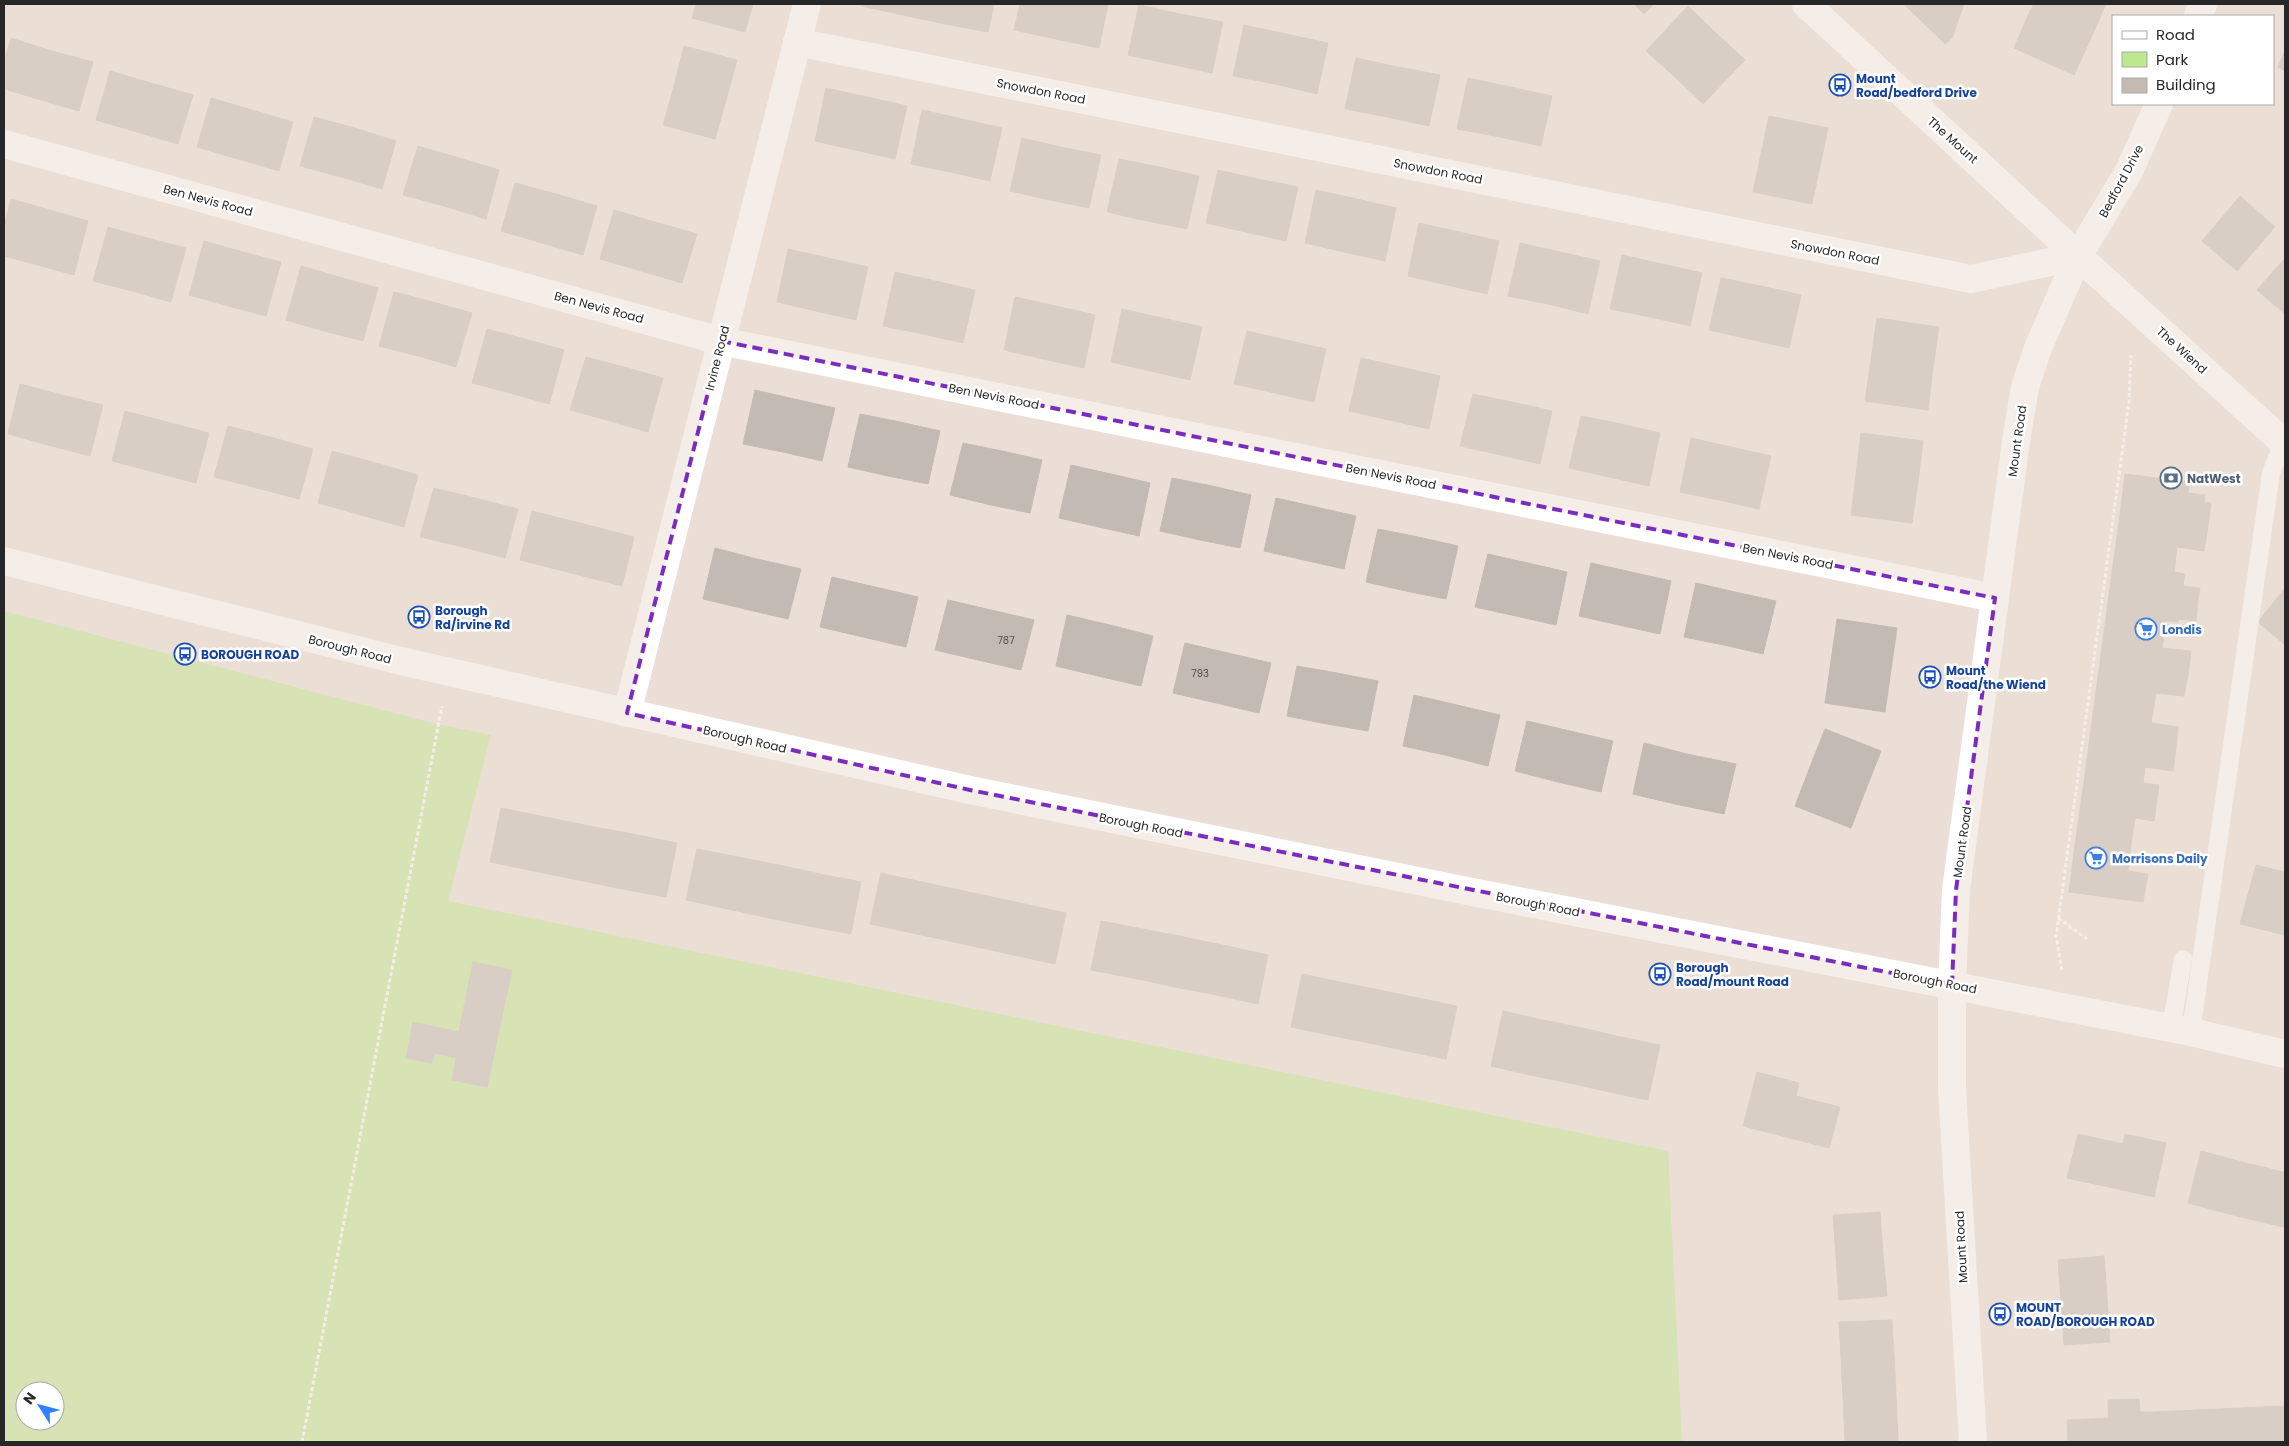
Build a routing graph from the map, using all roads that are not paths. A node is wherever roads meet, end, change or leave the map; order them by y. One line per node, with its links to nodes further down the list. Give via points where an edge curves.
1 (807, 4): 3 (street, Irvine Road)
2 (1806, 4): 6 (street, The Mount)
3 (797, 42): 6 (street, Snowdon Road, via 1971,279); 7 (street, Irvine Road)
4 (2159, 105): 6 (street, Bedford Drive, via 2129,171)
5 (4, 144): 7 (street, Ben Nevis Road)
6 (2078, 256): 8 (street, The Wiend); 10 (street, Mount Road, via 2038,348 2025,387)
7 (721, 340): 10 (street, Ben Nevis Road); 11 (street, Irvine Road)
8 (2284, 444): 14 (lane, via 2271,473)
9 (4, 561): 11 (street, Borough Road, via 449,672)
10 (1995, 598): 13 (street, Mount Road, via 1956,890)
11 (627, 712): 13 (street, Borough Road, via 980,792 1472,892)
12 (2183, 959): 14 (lane)
13 (1952, 984): 14 (street, Borough Road); 16 (street, Mount Road, via 1952,1089)
14 (2181, 1030): 15 (street, Borough Road)
15 (2285, 1054)
16 (1973, 1442)

